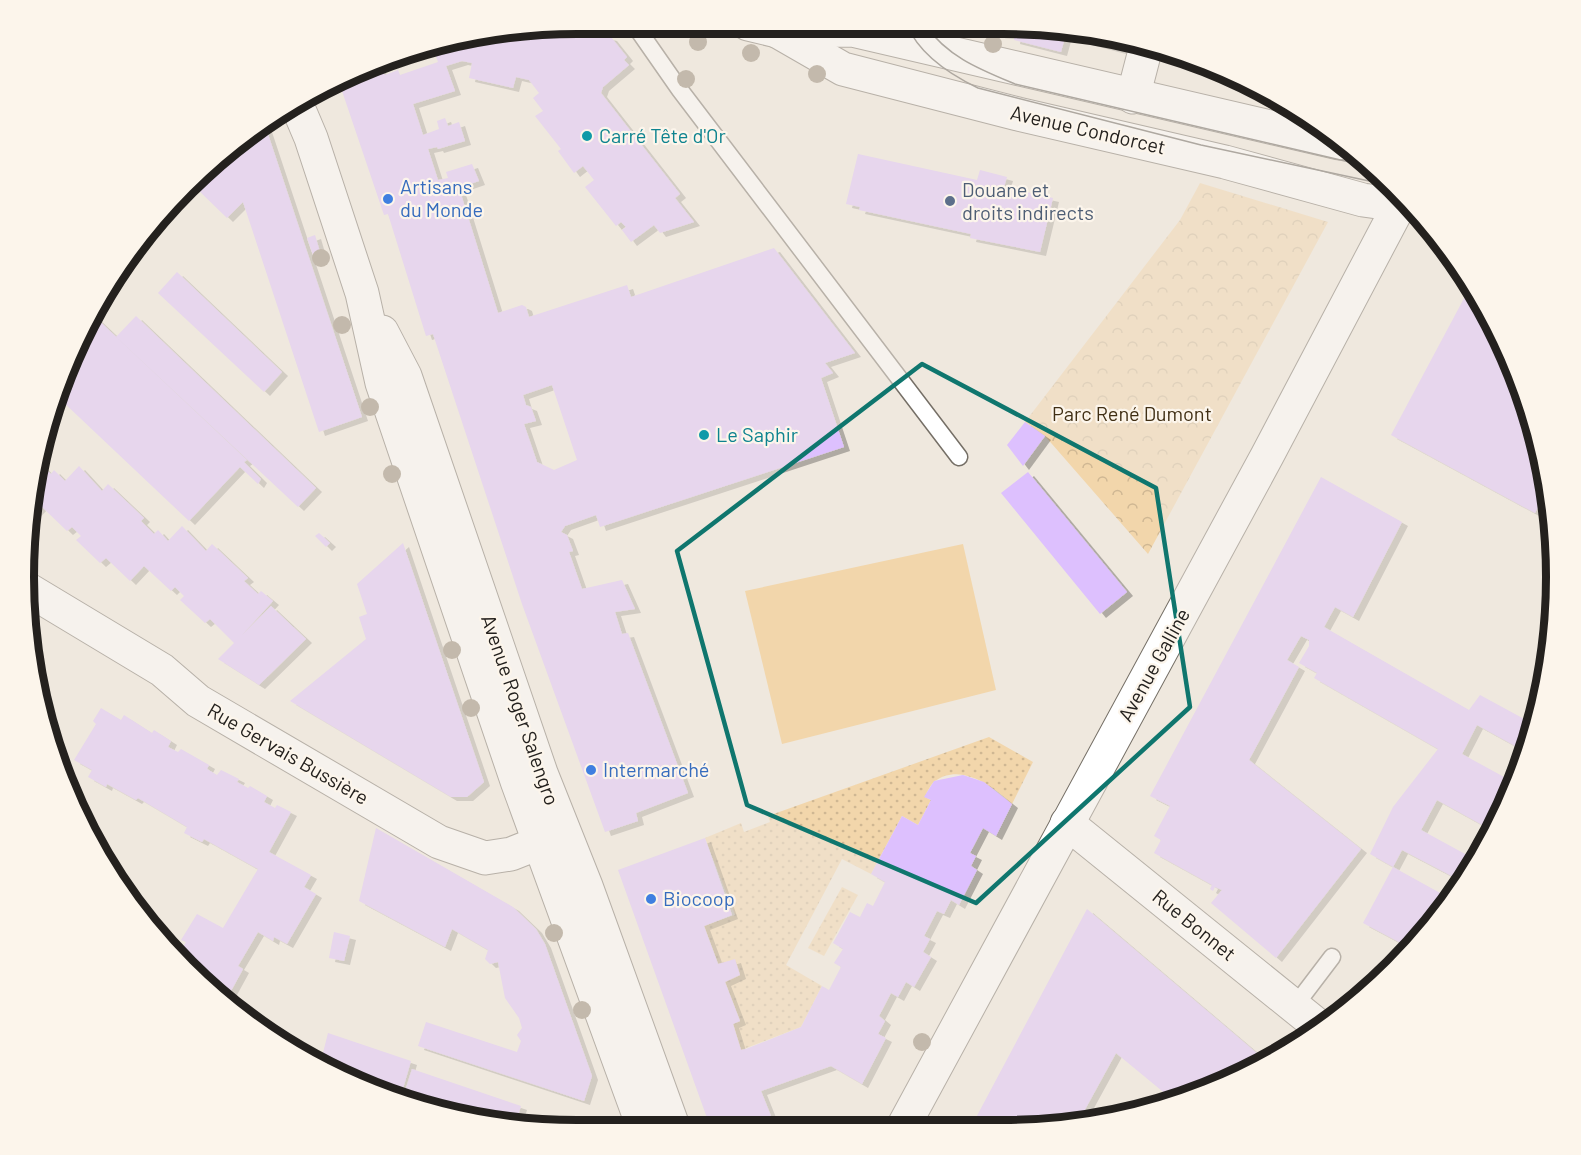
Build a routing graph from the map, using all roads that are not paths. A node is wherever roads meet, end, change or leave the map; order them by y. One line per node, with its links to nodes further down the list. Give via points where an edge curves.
1 (641, 34): 12 (lane)
2 (775, 34): 10 (street, Avenue Condorcet, via 843,69 1225,162 1363,200)
3 (869, 34): 5 (street, Avenue Condorcet)
4 (1144, 53): 5 (street)
5 (1133, 97): 9 (street, Avenue Condorcet)
6 (306, 107): 8 (street, Avenue Roger Salengro)
7 (300, 111): 8 (street, Avenue Roger Salengro)
8 (311, 138): 15 (street, Avenue Roger Salengro, via 362,293 382,383)
9 (1324, 140)
10 (1396, 203)
11 (1400, 207): 14 (street, Avenue Galline)
12 (959, 457)
13 (35, 594): 15 (street, Rue Gervais Bussière, via 162,670 198,701 439,842 485,858 511,854)
14 (1067, 823): 17 (street, Rue Bonnet); 21 (street, Avenue Galline)
15 (551, 838): 19 (street, Avenue Roger Salengro, via 561,897); 20 (street, Avenue Roger Salengro, via 586,886)
16 (1332, 957): 17 (lane)
17 (1294, 1007): 18 (street, Rue Bonnet)
18 (1314, 1023)
19 (641, 1120)
20 (671, 1120)
21 (907, 1120)

